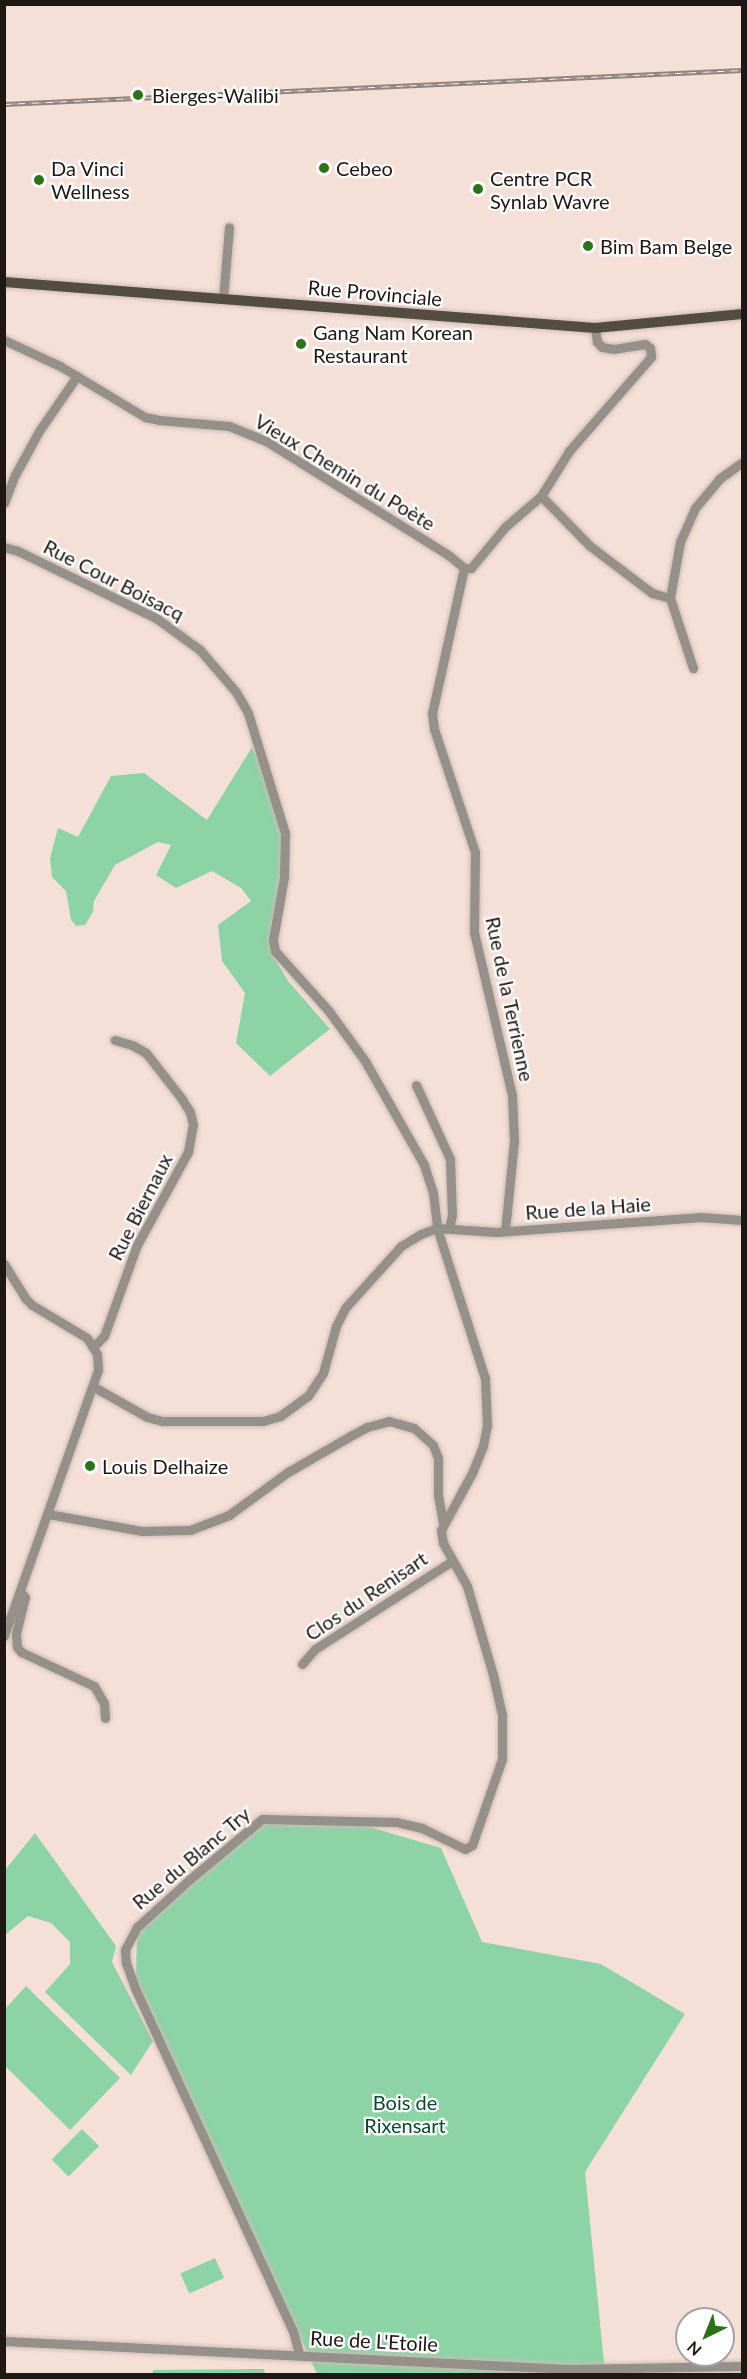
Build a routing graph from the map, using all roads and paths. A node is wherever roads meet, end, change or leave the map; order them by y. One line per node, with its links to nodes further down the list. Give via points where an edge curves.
1 (229, 227): 3 (street)
2 (4, 282): 3 (main road, Rue Provinciale)
3 (223, 299): 5 (main road, Rue Provinciale)
4 (742, 314): 5 (main road, Rue Provinciale)
5 (595, 328): 9 (street, via 602,347 645,344 651,357 570,451)
6 (4, 340): 7 (street, Vieux Chemin du Poète)
7 (77, 376): 10 (street, via 39,431); 12 (street, Vieux Chemin du Poète, via 145,417 229,426 257,437)
8 (741, 463): 13 (street, via 719,479 695,508 680,542)
9 (541, 496): 12 (street, via 505,527 471,568); 13 (street, via 590,546 652,593)
10 (4, 503)
11 (4, 547): 18 (street, Rue Cour Boisacq, via 156,618 200,650 236,692 248,713 285,833 275,951 328,1010 376,1078 429,1176)
12 (464, 568): 20 (street, Rue de la Terrienne, via 432,713 473,844 474,932 513,1101 514,1141)
13 (670, 598): 14 (street)
14 (693, 668)
15 (115, 1040): 22 (street, Rue Biernaux, via 146,1053 190,1112 193,1125 188,1152 137,1245 104,1336)
16 (416, 1084): 19 (street, via 450,1159)
17 (742, 1220): 20 (street, Rue de la Haie, via 701,1217)
18 (437, 1228): 19 (street, Rue de la Haie); 23 (street, via 401,1246 352,1299 336,1326 315,1388 280,1416 254,1422 162,1421 147,1417); 25 (street, Rue Cour Boisacq, via 485,1378 488,1405 483,1446)
19 (449, 1228): 20 (street, Rue de la Haie)
20 (505, 1231)
21 (4, 1264): 22 (street, via 32,1305)
22 (94, 1346): 23 (street, via 98,1370)
23 (94, 1387): 24 (street)
24 (48, 1514): 25 (street, via 142,1531 190,1530 229,1515 288,1472 359,1431 389,1421 414,1428 432,1444 438,1458); 27 (street)
25 (443, 1522): 26 (street, via 443,1543)
26 (452, 1561): 29 (street, Clos du Renisart, via 315,1650); 32 (street, Rue du Blanc Try, via 470,1598 498,1694 503,1728 500,1769 470,1848 460,1848 422,1828 396,1822 262,1819 137,1927 126,1950 135,1988 293,2331)
27 (20, 1592): 28 (street); 30 (street, via 25,1601 16,1634 17,1647 94,1686 104,1703)
28 (4, 1636)
29 (302, 1664)
30 (105, 1718)
31 (4, 2341): 32 (street, Rue de L'Etoile)
32 (299, 2354): 33 (street, Rue de L'Etoile, via 568,2369)
33 (742, 2366)

